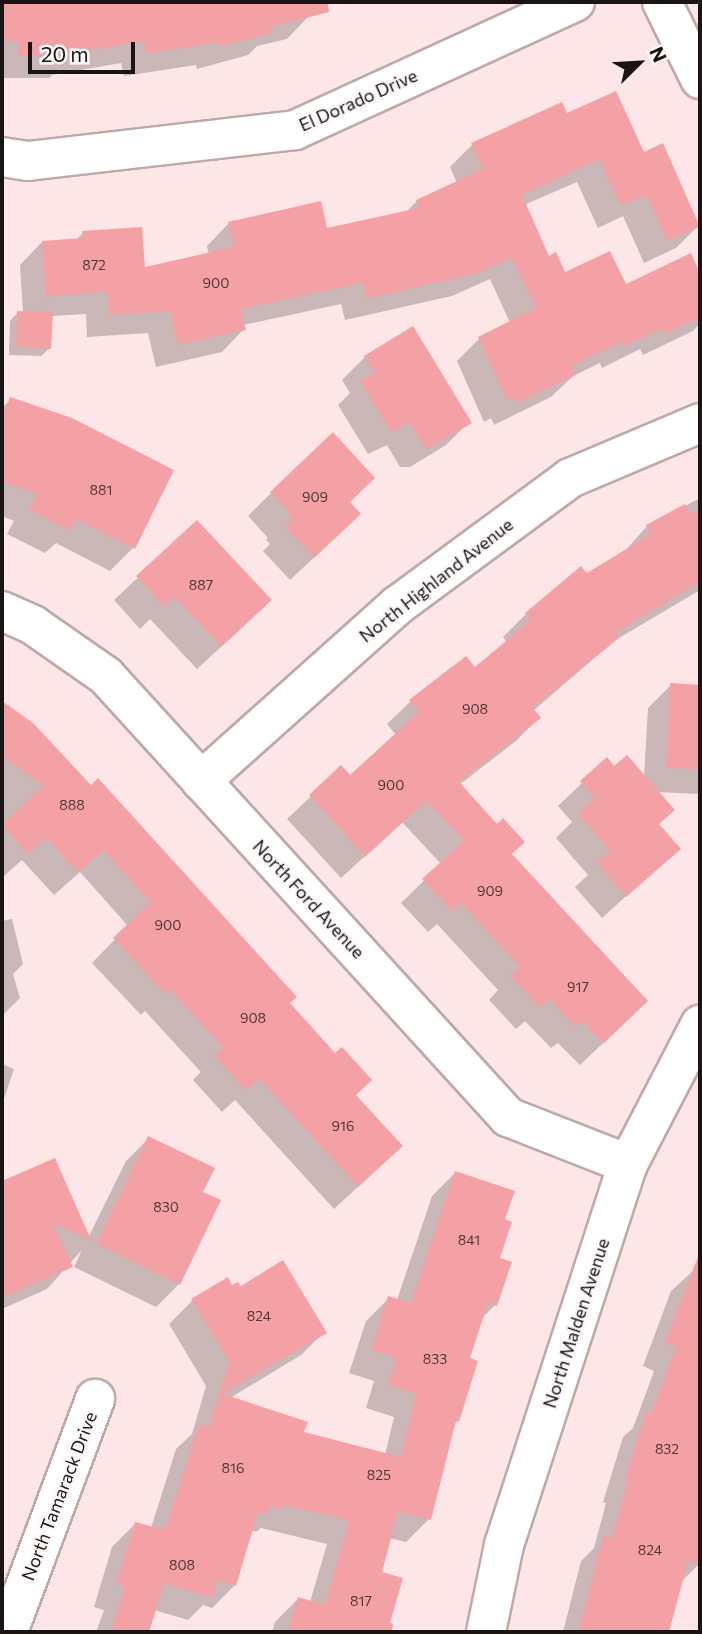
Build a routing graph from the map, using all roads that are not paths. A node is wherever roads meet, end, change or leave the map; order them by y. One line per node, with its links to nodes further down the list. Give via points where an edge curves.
1 (575, 2): 4 (street, El Dorado Drive, via 295,130 28,161)
2 (662, 2): 3 (street)
3 (700, 79)
4 (2, 157)
5 (700, 424): 7 (street, North Highland Avenue, via 570,478 398,605)
6 (2, 611): 7 (street, North Ford Avenue, via 33,625 106,676)
7 (201, 781): 9 (street, North Ford Avenue, via 508,1116)
8 (700, 1025): 9 (street, North Malden Avenue)
9 (628, 1164): 12 (street, North Malden Avenue, via 504,1545)
10 (95, 1399): 11 (street, North Tamarack Drive)
11 (8, 1632)
12 (486, 1632)

